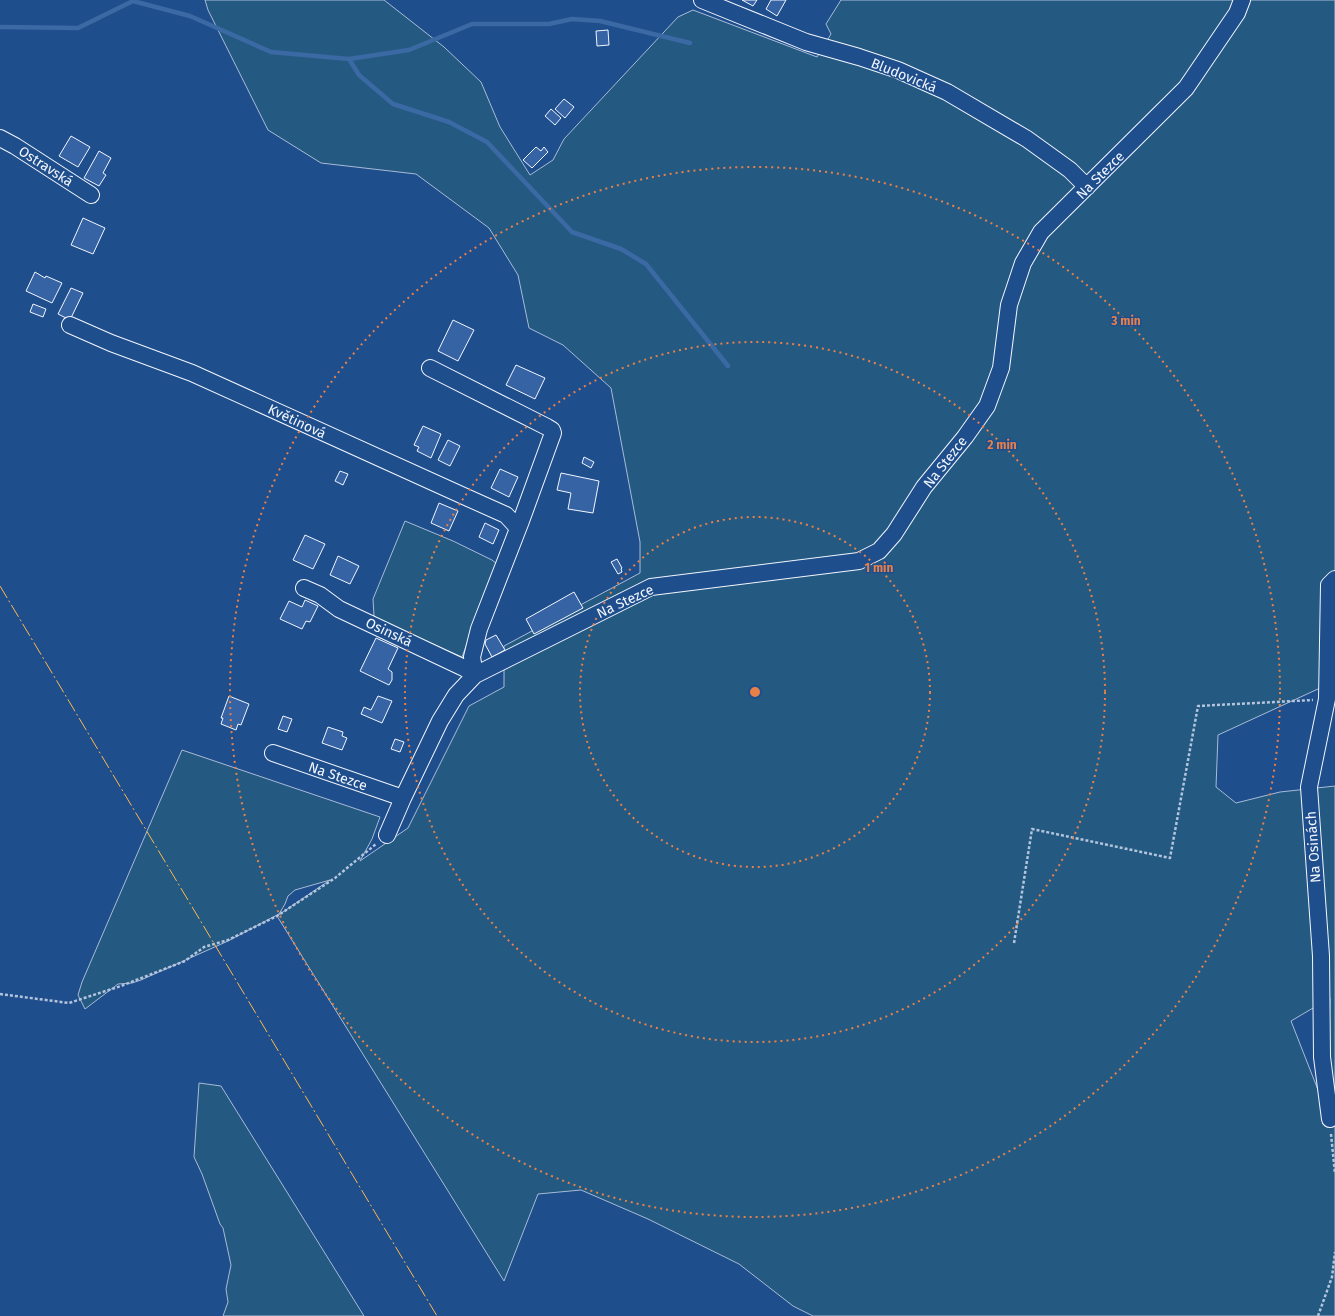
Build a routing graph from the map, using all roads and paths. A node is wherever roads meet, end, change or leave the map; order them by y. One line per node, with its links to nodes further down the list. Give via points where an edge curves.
1 (702, 0): 4 (street, Bludovická, via 806,42 898,70 947,92 1028,139 1070,170)
2 (1242, 0): 4 (street, Na Stezce, via 1237,13 1186,88)
3 (0, 138): 5 (street, Ostravská)
4 (1088, 187): 11 (street, Na Stezce, via 1042,232 1023,264 1009,305 1001,368 988,406 924,487 894,534 879,551 859,561 651,587)
5 (91, 196)
6 (70, 325): 8 (street, Květinová, via 192,373 506,515)
7 (430, 368): 8 (street, via 552,430)
8 (518, 528): 11 (street, via 474,646 472,657)
9 (1335, 579): 12 (street, Na Osinách, via 1329,585)
10 (304, 588): 11 (street, Osinská, via 320,595 339,609)
11 (475, 675): 14 (street, Na Stezce, via 456,695 440,721)
12 (1327, 699): 16 (path, via 1198,706 1170,858 1032,830); 18 (street, Na Osinách, via 1309,787 1321,956 1322,1057)
13 (273, 753): 14 (street, Na Stezce)
14 (403, 798): 15 (street, Na Stezce)
15 (387, 835): 17 (path, via 334,878 277,916 228,940 204,947 185,961 69,1003)
16 (1014, 943)
17 (0, 994)
18 (1330, 1119): 19 (path)
19 (1335, 1174)
20 (1335, 1252): 21 (path, via 1332,1277)
21 (1318, 1316)

